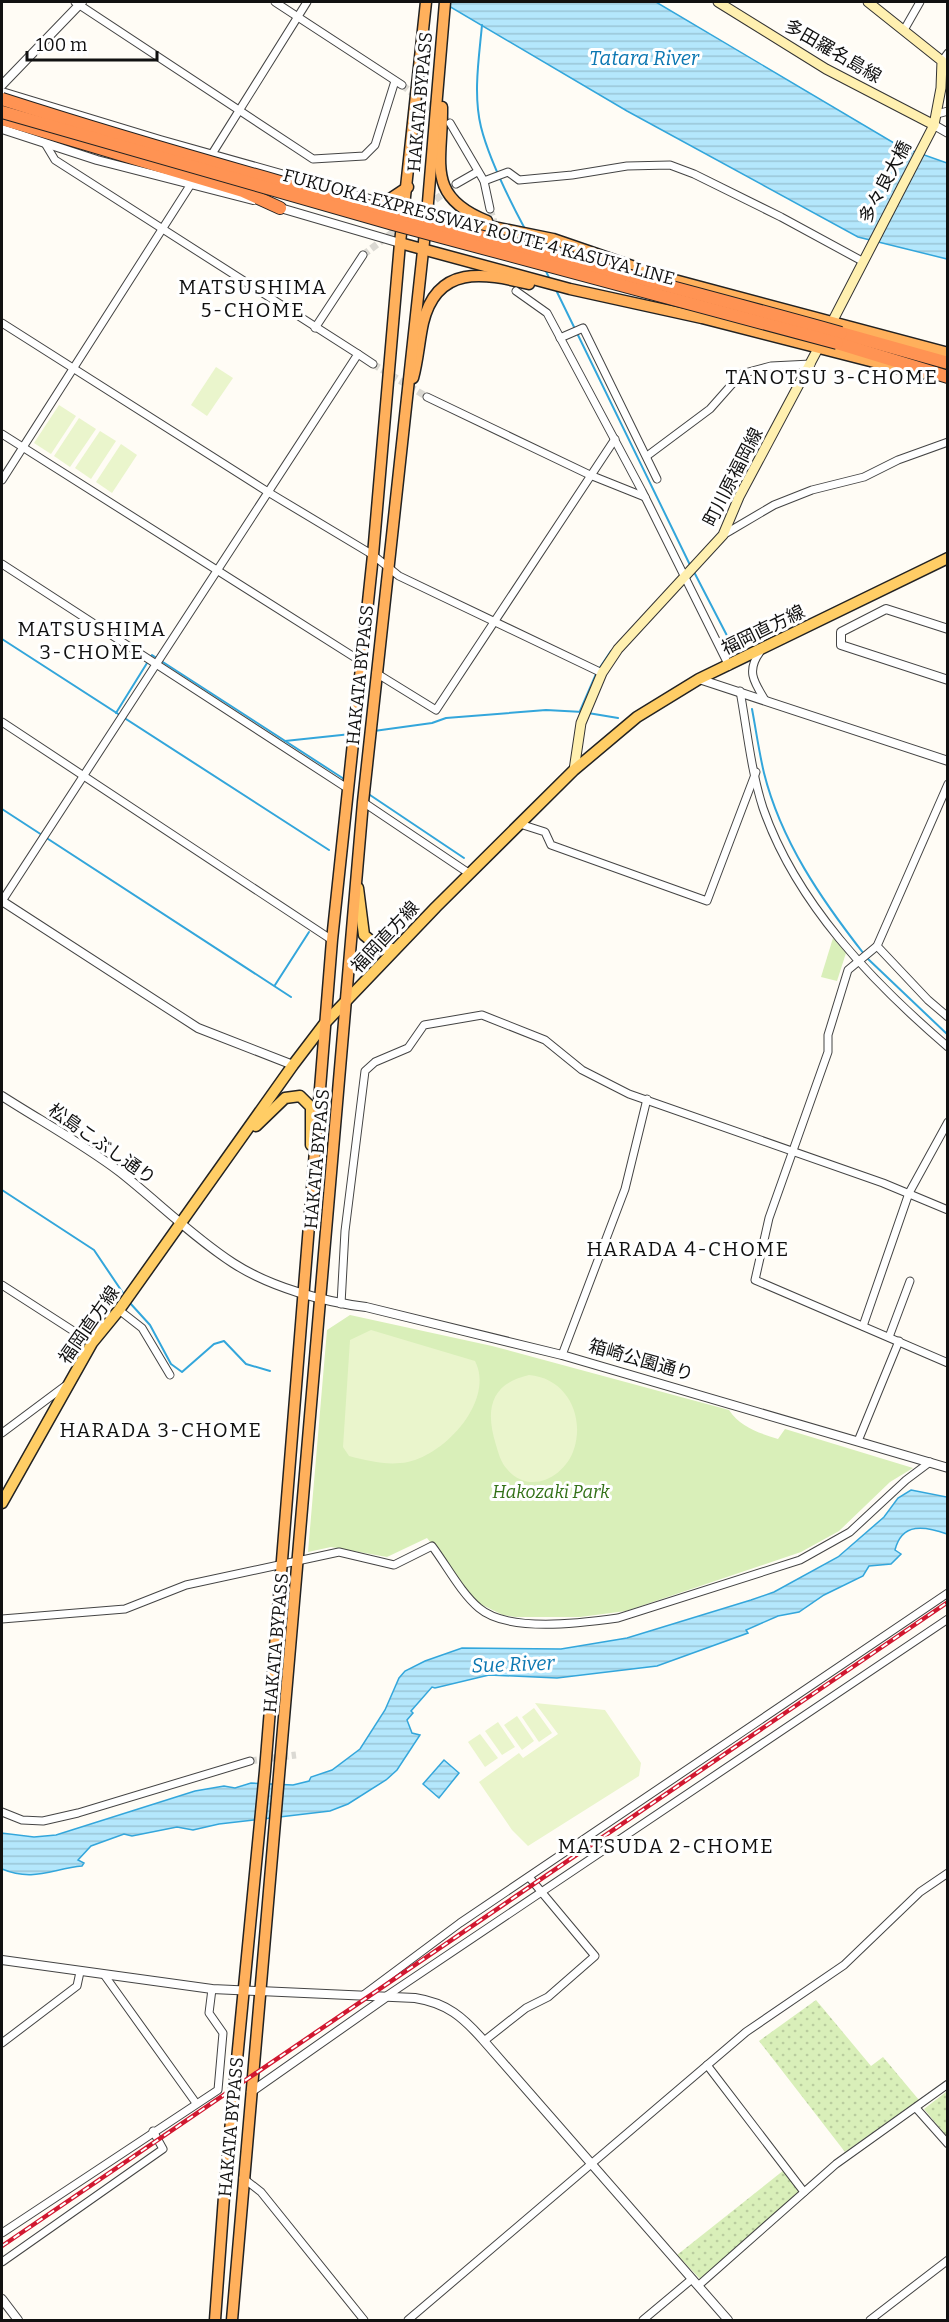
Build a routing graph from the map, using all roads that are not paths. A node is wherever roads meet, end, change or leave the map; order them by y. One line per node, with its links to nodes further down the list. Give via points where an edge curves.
1 (79, 2): 14 (street); 18 (street)
2 (275, 2): 9 (street)
3 (308, 2): 9 (street)
4 (426, 2): 33 (highway, HAKATA BYPASS)
5 (445, 2): 12 (highway, HAKATA BYPASS)
6 (718, 2): 24 (main road, 多田羅名島線, via 826,69)
7 (868, 2): 10 (main road)
8 (920, 2): 10 (street)
9 (298, 16): 13 (street); 18 (street)
10 (904, 30): 11 (main road)
11 (946, 60): 21 (main road)
12 (439, 67): 38 (highway, HAKATA BYPASS); 40 (highway, via 440,174 445,189 468,213)
13 (395, 81): 15 (street); 18 (street, via 375,145 364,156 313,159)
14 (2, 85)
15 (402, 85)
16 (2, 92): 28 (street)
17 (2, 99): 55 (highway, FUKUOKA EXPRESSWAY ROUTE 4 KASUYA LINE, bridge, via 292,187)
18 (238, 110): 28 (street)
19 (948, 111): 21 (street)
20 (2, 112): 59 (highway, FUKUOKA EXPRESSWAY ROUTE 4 KASUYA LINE, bridge)
21 (937, 114): 24 (main road)
22 (2, 119): 35 (highway, via 243,191)
23 (450, 123): 29 (street)
24 (934, 125): 26 (street); 42 (main road, 多々良大橋)
25 (2, 129): 27 (street)
26 (948, 132)
27 (46, 145): 31 (street); 39 (street, via 55,160)
28 (212, 154): 34 (street)
29 (477, 172): 30 (street); 32 (street)
30 (487, 180): 37 (street); 45 (street, via 508,172 519,180 627,166 670,165 781,217)
31 (191, 184): 35 (street); 39 (street)
32 (456, 184)
33 (408, 187): 34 (highway); 36 (highway, HAKATA BYPASS)
34 (384, 203): 36 (street)
35 (280, 207): 41 (street)
36 (405, 208): 38 (highway); 41 (highway, HAKATA BYPASS)
37 (490, 209)
38 (427, 214): 40 (highway); 43 (highway, HAKATA BYPASS)
39 (163, 227): 50 (street); 58 (street)
40 (513, 231): 48 (highway, via 552,239 667,278)
41 (400, 243): 43 (highway); 74 (highway, HAKATA BYPASS)
42 (872, 244): 45 (main road, 町川原福岡線)
43 (423, 248): 47 (highway); 62 (highway, HAKATA BYPASS)
44 (363, 255): 50 (street)
45 (862, 261): 48 (main road, 町川原福岡線)
46 (516, 291): 51 (street, via 547,313)
47 (629, 302): 52 (highway); 62 (highway, via 606,302 491,275 455,279 444,286 427,309)
48 (831, 322): 52 (main road, 町川原福岡線); 53 (highway)
49 (2, 323): 58 (street)
50 (315, 328): 54 (street)
51 (560, 338): 64 (street); 67 (street, via 583,328)
52 (820, 347): 57 (main road, 町川原福岡線); 60 (highway)
53 (948, 353)
54 (358, 354): 56 (street); 71 (street)
55 (948, 363)
56 (373, 364)
57 (812, 364): 67 (street, via 771,366 741,374 710,409); 73 (main road, 町川原福岡線, via 739,497)
58 (72, 367): 66 (street); 71 (street)
59 (948, 377)
60 (948, 382)
61 (427, 397): 68 (street)
62 (404, 409): 77 (highway, HAKATA BYPASS)
63 (2, 434): 66 (street)
64 (615, 439): 68 (street); 72 (street)
65 (948, 442): 73 (street, via 864,477 812,490 774,505)
66 (23, 447): 70 (street); 78 (street)
67 (647, 456): 69 (street)
68 (590, 476): 72 (street); 80 (street)
69 (657, 479)
70 (2, 480)
71 (268, 492): 74 (street); 78 (street)
72 (645, 497): 79 (street)
73 (723, 535): 79 (main road, 町川原福岡線)
74 (374, 555): 77 (street); 83 (highway, HAKATA BYPASS)
75 (948, 558): 82 (main road, 福岡直方線)
76 (2, 564): 84 (street)
77 (389, 567): 80 (street, via 399,576); 86 (highway, HAKATA BYPASS)
78 (217, 571): 83 (street); 84 (street)
79 (685, 576): 85 (street); 87 (main road, 町川原福岡線, via 618,649)
80 (495, 621): 86 (street, via 436,710); 87 (street)
81 (948, 628): 89 (street, via 886,609 841,632 841,645)
82 (761, 650): 85 (main road, 福岡直方線); 91 (street, via 752,664 752,678)
83 (362, 662): 98 (highway, HAKATA BYPASS)
84 (156, 663): 96 (street); 98 (street)
85 (729, 666): 88 (main road, 福岡直方線)
86 (376, 673): 99 (highway, HAKATA BYPASS)
87 (602, 673): 94 (main road, 町川原福岡線, via 581,723)
88 (699, 679): 90 (street); 94 (main road, 福岡直方線, via 637,717)
89 (948, 680)
90 (740, 692): 91 (street); 95 (street)
91 (765, 700): 93 (street)
92 (2, 722): 96 (street)
93 (948, 761)
94 (574, 770): 100 (main road, 福岡直方線)
95 (756, 772): 100 (street, via 708,901 551,845 544,832); 107 (street, via 762,806 784,860)
96 (82, 777): 103 (street); 104 (street)
97 (948, 784): 105 (street)
98 (348, 788): 104 (highway, HAKATA BYPASS)
99 (363, 802): 101 (street); 102 (highway, HAKATA BYPASS)
100 (520, 824): 101 (main road, 福岡直方線)
101 (470, 874): 106 (main road, 福岡直方線)
102 (357, 881): 106 (main road, via 364,934 381,949); 108 (highway, HAKATA BYPASS)
103 (2, 901): 112 (street, via 198,1028)
104 (333, 940): 110 (highway, HAKATA BYPASS)
105 (875, 947): 107 (street); 109 (street)
106 (395, 949): 108 (main road, 福岡直方線)
107 (860, 960): 111 (street, via 894,999); 117 (street, via 848,970 828,1035 828,1052)
108 (346, 1003): 110 (main road, 福岡直方線); 125 (highway, HAKATA BYPASS)
109 (948, 1017)
110 (325, 1023): 112 (main road, 福岡直方線); 121 (highway, HAKATA BYPASS)
111 (948, 1047)
112 (293, 1065): 116 (main road, 福岡直方線)
113 (2, 1096): 120 (street, 松島こぶし通り, via 118,1171)
114 (647, 1099): 117 (street); 126 (street, via 582,1070 545,1040 496,1019 482,1015 424,1025 408,1048 375,1062 365,1071 345,1231); 132 (street, via 625,1190)
115 (948, 1122): 118 (street)
116 (243, 1137): 120 (main road, 福岡直方線); 121 (main road, via 290,1096 300,1096 311,1107)
117 (792, 1150): 118 (street); 128 (street, via 769,1218 755,1280)
118 (909, 1194): 119 (street); 128 (street)
119 (948, 1210)
120 (180, 1222): 124 (street, 松島こぶし通り, via 243,1269 277,1285); 127 (main road, 福岡直方線)
121 (310, 1227): 124 (highway, HAKATA BYPASS)
122 (910, 1281): 129 (street)
123 (2, 1285): 131 (street)
124 (305, 1292): 125 (street, 箱崎公園通り); 142 (highway, HAKATA BYPASS)
125 (321, 1297): 126 (street, 箱崎公園通り); 141 (highway, HAKATA BYPASS)
126 (341, 1304): 132 (street, 箱崎公園通り)
127 (119, 1310): 131 (main road, 福岡直方線); 134 (street, via 142,1328)
128 (863, 1326): 129 (street)
129 (890, 1336): 130 (street)
130 (899, 1341): 133 (street); 137 (street)
131 (92, 1343): 135 (main road, 福岡直方線)
132 (562, 1355): 137 (street, 箱崎公園通り)
133 (948, 1363)
134 (170, 1375)
135 (70, 1383): 136 (street); 140 (main road, 福岡直方線)
136 (2, 1433)
137 (858, 1441): 138 (street, 箱崎公園通り)
138 (930, 1462): 139 (street, 箱崎公園通り); 141 (street, via 850,1532 800,1560 618,1618 510,1623 492,1617 478,1607 432,1546 394,1565 339,1552)
139 (948, 1468)
140 (2, 1503)
141 (300, 1559): 142 (street); 156 (highway, HAKATA BYPASS)
142 (283, 1562): 144 (street, via 186,1585 125,1609); 155 (highway, HAKATA BYPASS)
143 (948, 1593): 149 (street)
144 (2, 1619)
145 (948, 1619): 150 (street)
146 (250, 1761): 147 (street, via 44,1821 22,1820)
147 (2, 1812)
148 (948, 1874): 161 (street, via 920,1892 844,1965 746,2032)
149 (529, 1877): 150 (street); 158 (street, via 381,1979)
150 (541, 1891): 157 (street); 159 (street, via 595,1956 548,1997 526,2008)
151 (2, 1960): 152 (street)
152 (80, 1972): 153 (street); 160 (street, via 77,1986)
153 (105, 1976): 154 (street); 164 (street)
154 (212, 1989): 155 (street); 164 (street, via 209,2013 223,2033 218,2090)
155 (244, 1991): 156 (street); 177 (highway, HAKATA BYPASS)
156 (261, 1992): 158 (street); 163 (highway, HAKATA BYPASS)
157 (385, 1997): 158 (street); 159 (street, via 434,2001 448,2007); 163 (street)
158 (360, 1998)
159 (484, 2041): 168 (street)
160 (2, 2043)
161 (707, 2065): 168 (street); 170 (street)
162 (948, 2084): 165 (street)
163 (250, 2092): 169 (highway, HAKATA BYPASS)
164 (196, 2103): 166 (street)
165 (916, 2108): 167 (street); 170 (street, via 836,2164)
166 (153, 2131): 171 (street); 173 (street, via 163,2148)
167 (948, 2144)
168 (592, 2162): 174 (street); 180 (street)
169 (243, 2178): 178 (highway, HAKATA BYPASS); 179 (street, via 261,2192)
170 (804, 2192): 174 (street)
171 (2, 2233)
172 (948, 2260): 183 (street)
173 (2, 2262)
174 (696, 2282): 181 (street); 182 (street)
175 (2, 2299): 176 (street)
176 (18, 2320)
177 (215, 2320)
178 (232, 2320)
179 (364, 2320)
180 (408, 2320)
181 (643, 2320)
182 (728, 2320)
183 (870, 2320)

